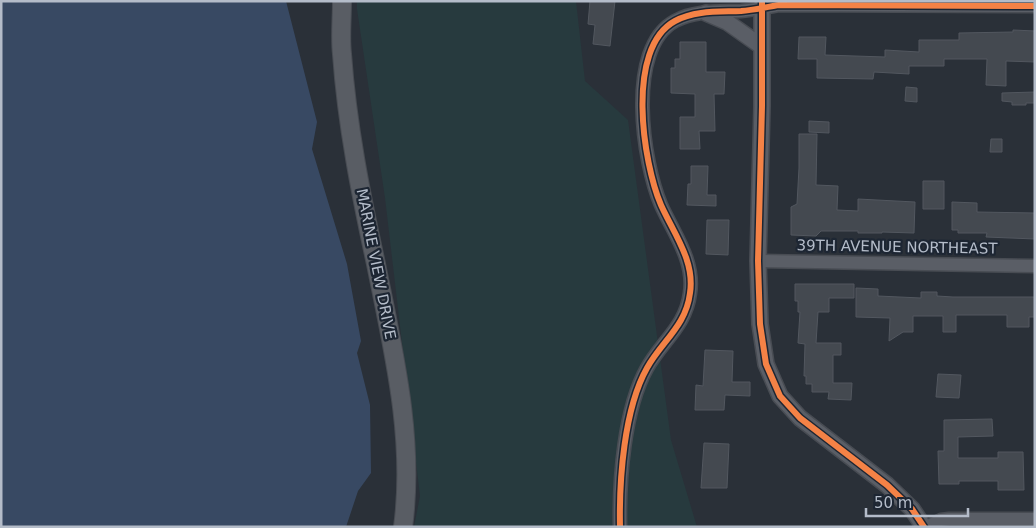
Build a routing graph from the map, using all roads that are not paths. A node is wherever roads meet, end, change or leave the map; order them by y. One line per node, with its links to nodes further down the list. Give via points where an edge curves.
1 (342, 1): 9 (main road, MARINE VIEW DRIVE, via 347,104 400,393 406,476)
2 (762, 5): 3 (street); 4 (street); 5 (street)
3 (1035, 6)
4 (706, 13): 5 (street, via 727,22); 10 (street, via 669,25 654,44 646,64 643,110 651,178 686,258 692,281 684,317 638,385 626,438 619,492)
5 (762, 46): 6 (street)
6 (758, 261): 7 (street, 39TH AVENUE NORTHEAST); 11 (street, via 762,347 780,396 800,418 887,485)
7 (1035, 266)
8 (1035, 519): 11 (street, via 949,519)
9 (403, 527)
10 (620, 527)
11 (925, 527)

